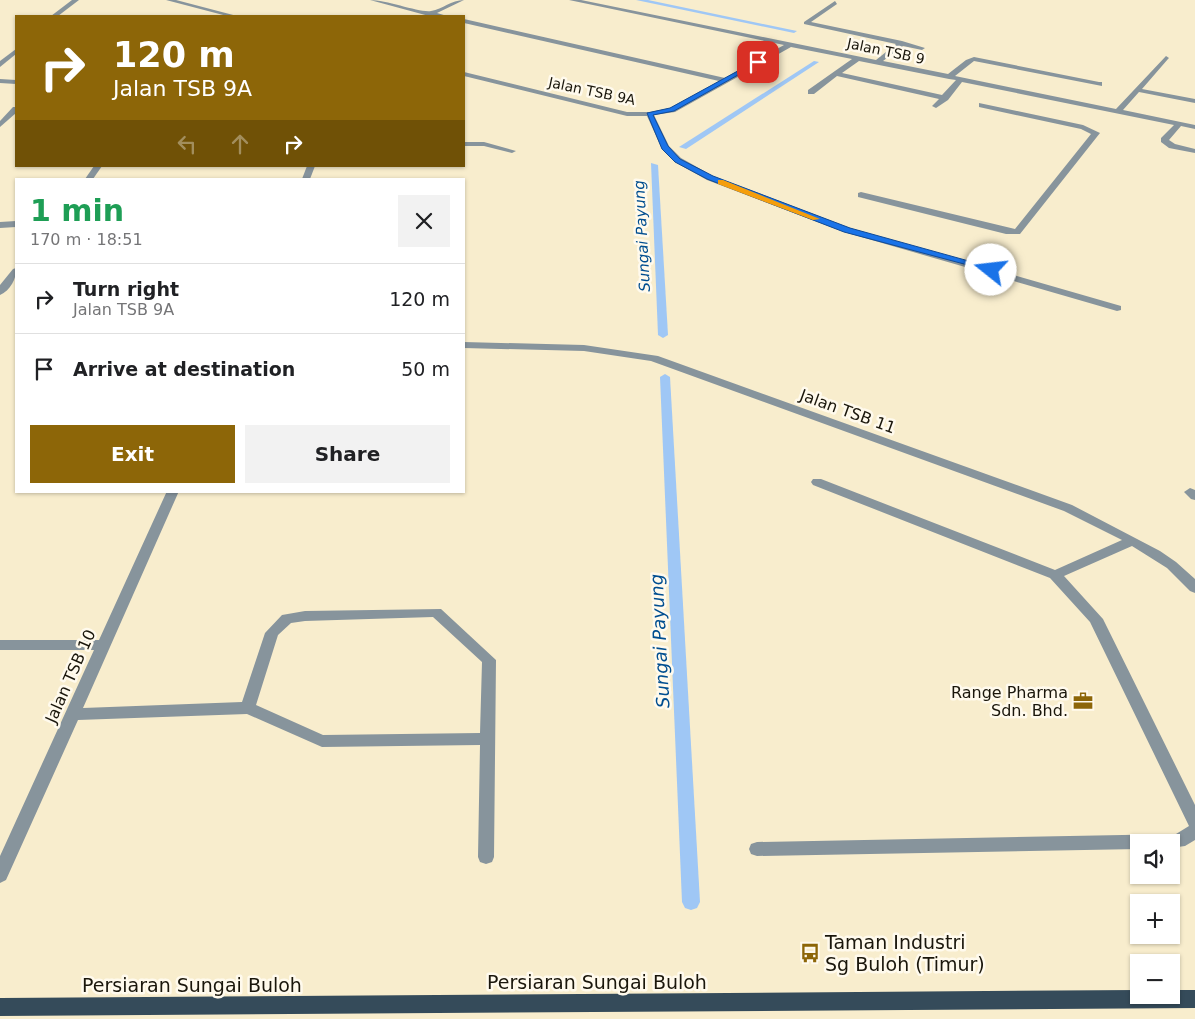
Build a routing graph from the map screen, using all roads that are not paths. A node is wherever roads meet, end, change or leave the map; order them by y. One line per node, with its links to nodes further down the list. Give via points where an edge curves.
1 (76, 0): 8 (street)
2 (169, 0): 9 (street)
3 (373, 0): 7 (street)
4 (461, 0): 7 (street)
5 (572, 0): 14 (street, Jalan TSB 9)
6 (835, 3): 13 (street, via 806,23)
7 (432, 14): 10 (street); 11 (street)
8 (55, 15)
9 (230, 15)
10 (428, 15)
11 (438, 15)
12 (465, 21): 25 (street)
13 (902, 43): 15 (street); 19 (street)
14 (790, 44): 17 (street, Jalan TSB 9); 25 (street, Jalan TSB 9A)
15 (922, 48)
16 (15, 51): 20 (street)
17 (858, 58): 19 (street, Jalan TSB 9); 22 (street)
18 (1166, 58): 29 (street)
19 (878, 62): 23 (street, Jalan TSB 9)
20 (0, 65)
21 (465, 74): 38 (street, Jalan TSB 9A, via 627,114)
22 (836, 74): 30 (street); 31 (street)
23 (949, 77): 24 (street, Jalan TSB 9); 28 (street, via 974,59)
24 (961, 79): 31 (street); 35 (street, Jalan TSB 9)
25 (725, 80): 38 (street, Jalan TSB 9A, via 672,110)
26 (0, 81): 27 (street)
27 (15, 82)
28 (1099, 84)
29 (1138, 90): 32 (street); 37 (street)
30 (811, 92)
31 (945, 98): 34 (street)
32 (1195, 101)
33 (982, 105): 39 (street)
34 (936, 106)
35 (1101, 108): 37 (street, Jalan TSB 9); 39 (street)
36 (15, 110): 41 (street)
37 (1118, 111): 40 (street, Jalan TSB 9)
38 (650, 114): 53 (street, via 665,147 678,160 710,178 847,230)
39 (1089, 120): 48 (street, via 1096,133 1017,232)
40 (1179, 124): 42 (street, Jalan TSB 9); 45 (street, via 1164,140 1172,146)
41 (0, 125)
42 (1195, 127)
43 (465, 144): 44 (street, via 484,144)
44 (512, 151)
45 (1195, 151)
46 (97, 167): 47 (street)
47 (89, 178)
48 (861, 195)
49 (0, 224): 50 (street)
50 (15, 224)
51 (15, 272): 52 (street)
52 (0, 292)
53 (1117, 308)
54 (465, 345): 57 (street, Jalan TSB 11, via 589,348 654,358 1068,508)
55 (817, 482): 58 (street)
56 (172, 493): 61 (street, Jalan TSB 10)
57 (1132, 541): 58 (street); 59 (street, Jalan TSB 11)
58 (1055, 575): 65 (street, via 1096,618)
59 (1193, 580)
60 (0, 645): 61 (street)
61 (103, 645): 63 (street, Jalan TSB 10)
62 (248, 708): 63 (street); 64 (street, via 322,741); 64 (street, via 272,632 287,619 436,612 489,660)
63 (72, 714): 69 (street, Jalan TSB 10)
64 (488, 738): 68 (street)
65 (1195, 822)
66 (1195, 831): 67 (street, via 1179,840)
67 (757, 848)
68 (486, 857)
69 (1, 870)
70 (1195, 999): 71 (main road, Persiaran Sungai Buloh)
71 (0, 1007)

